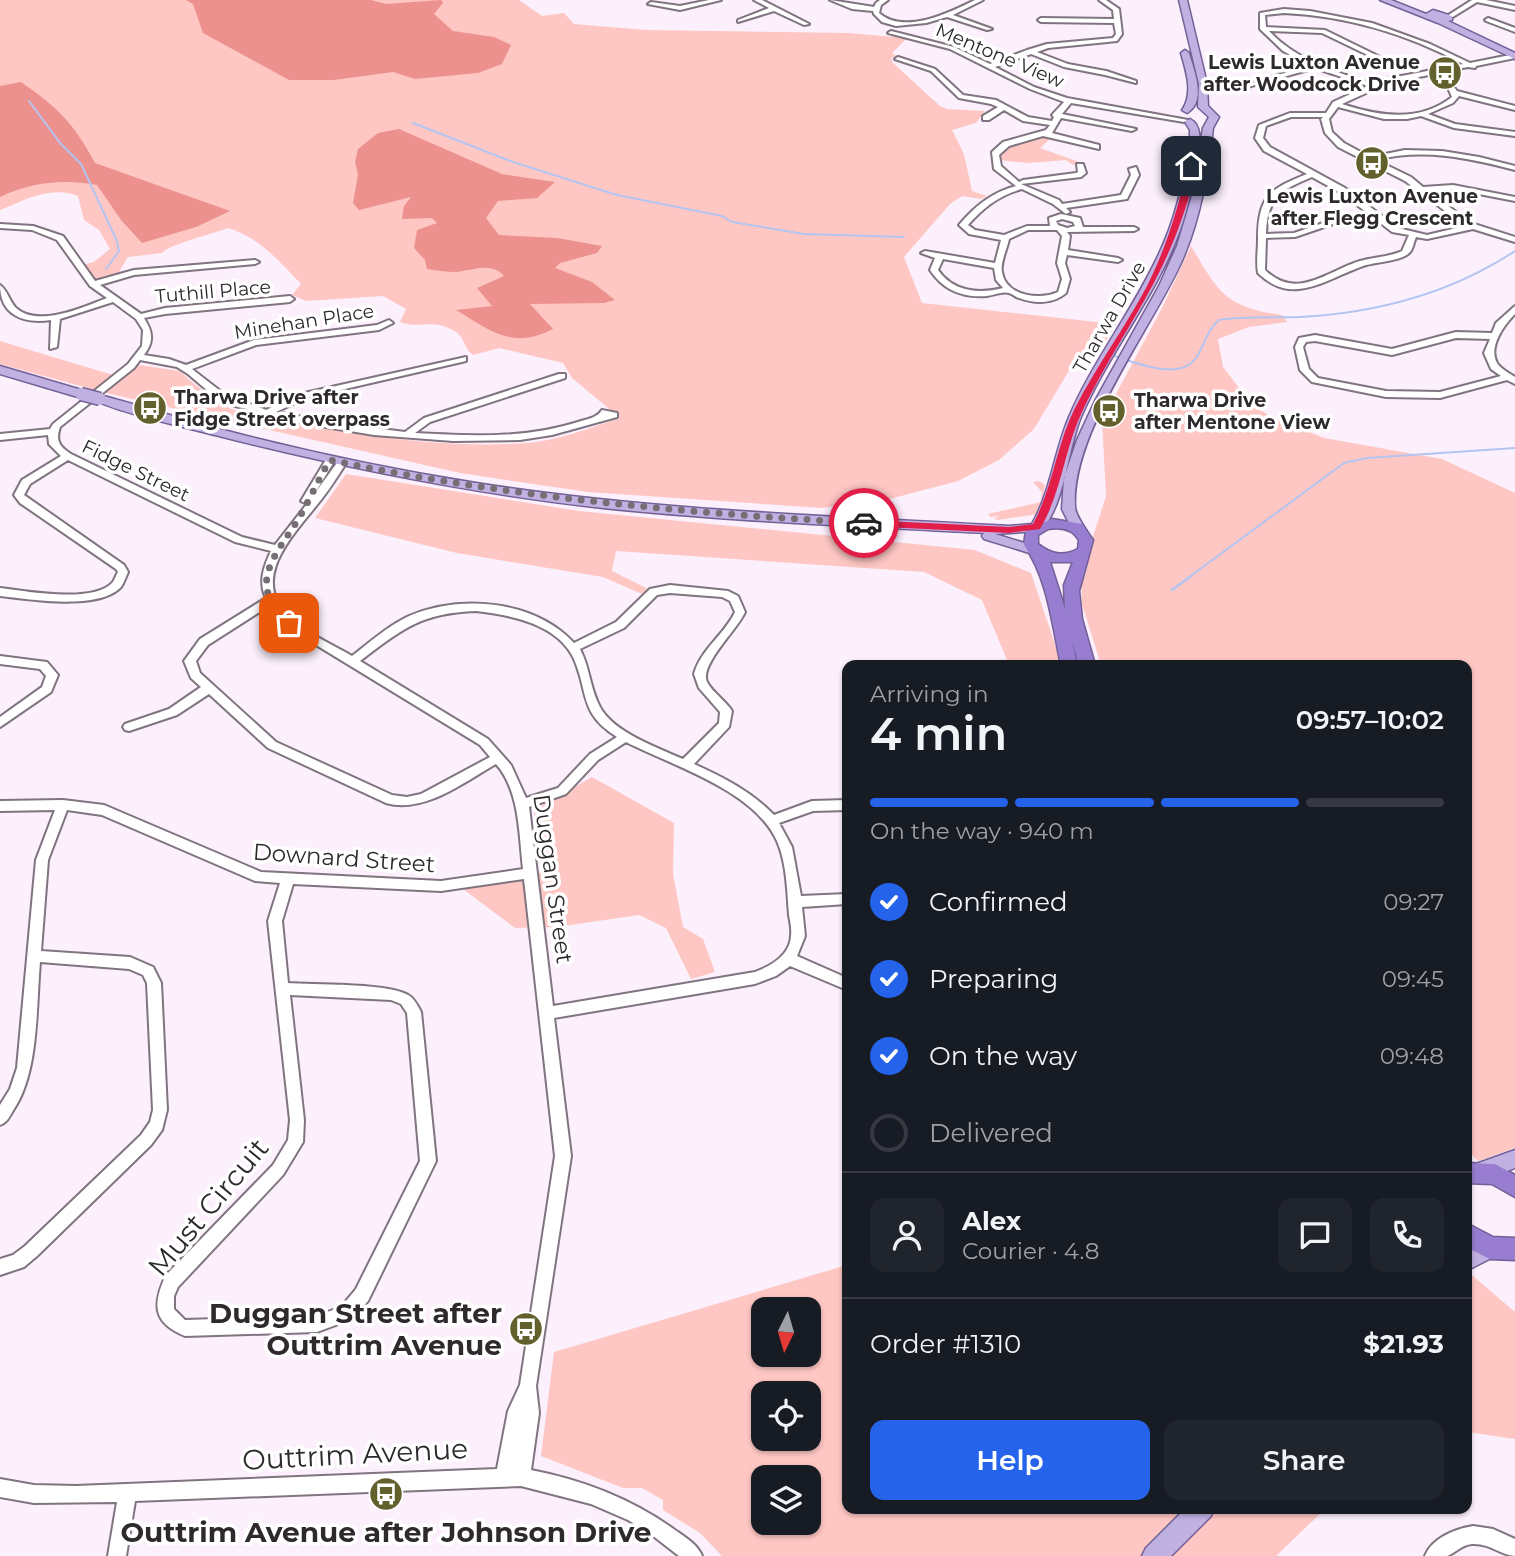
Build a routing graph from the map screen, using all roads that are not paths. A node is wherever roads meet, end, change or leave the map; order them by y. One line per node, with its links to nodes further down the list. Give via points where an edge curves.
1 (718, 0): 14 (street, via 680,8)
2 (757, 0): 16 (street)
3 (834, 0): 17 (street)
4 (885, 0): 17 (street)
5 (980, 0): 18 (street)
6 (1174, 0): 49 (main road, Tharwa Drive, via 1193,96)
7 (1183, 0): 51 (main road, Tharwa Drive, via 1203,84 1203,107)
8 (1384, 0): 19 (main road)
9 (1393, 0): 19 (main road)
10 (1466, 0): 19 (street)
11 (1476, 0): 15 (street); 19 (street)
12 (1106, 1): 23 (street, via 1116,8)
13 (1286, 2): 27 (street, via 1263,12)
14 (652, 4)
15 (1515, 8)
16 (773, 9): 22 (street); 24 (street)
17 (875, 9): 18 (street, via 881,19 898,24)
18 (948, 15): 26 (street)
19 (1439, 16): 31 (main road)
20 (1041, 20): 23 (street)
21 (1488, 20): 28 (street)
22 (740, 21)
23 (1118, 21): 30 (street, via 1119,34 1111,42 1057,44)
24 (806, 24)
25 (1398, 24): 36 (street)
26 (989, 29)
27 (1263, 29): 32 (street, via 1323,31); 34 (street, via 1284,48)
28 (1515, 30)
29 (891, 33): 35 (street, Mentone View, via 952,48)
30 (1029, 51): 35 (street); 38 (street, via 1066,66)
31 (1515, 56): 36 (street)
32 (1378, 58)
33 (898, 59): 44 (street, via 933,70 961,97)
34 (1318, 65): 39 (street); 40 (street)
35 (989, 67): 42 (street, Mentone View)
36 (1473, 67): 37 (street)
37 (1429, 72): 39 (street); 41 (street)
38 (1134, 82)
39 (1374, 86): 43 (street)
40 (1239, 89)
41 (1456, 93): 45 (street); 47 (street, via 1452,101)
42 (1069, 101): 48 (street); 49 (street, Mentone View)
43 (1336, 104): 46 (street); 47 (street, via 1390,120)
44 (1004, 107): 50 (street, via 989,119); 52 (street, via 1030,120)
45 (1515, 108)
46 (1326, 114): 57 (street, via 1326,127 1334,139); 61 (street, via 1282,116 1259,130 1267,149)
47 (1422, 114): 55 (street, via 1447,124)
48 (1056, 115): 52 (street); 53 (street)
49 (1186, 116): 51 (main road); 96 (main road, Tharwa Drive, via 1196,132 1176,227)
50 (977, 117)
51 (1210, 117): 96 (main road, Tharwa Drive, via 1198,195 1186,237 1160,297)
52 (1055, 124): 54 (street)
53 (1132, 129)
54 (1045, 134): 56 (street); 62 (street, via 997,151 997,167)
55 (1513, 134)
56 (1096, 147)
57 (1369, 159): 59 (street, via 1426,152); 63 (street)
58 (1080, 166): 62 (street, via 1078,175)
59 (1515, 168)
60 (1133, 169): 65 (street, via 1135,175 1124,197)
61 (1313, 174): 66 (street); 74 (street, via 1270,195 1262,212)
62 (1023, 185): 65 (street); 75 (street, via 990,197 963,225 972,232)
63 (1422, 189): 64 (street, via 1453,187); 71 (street)
64 (1515, 199)
65 (1062, 206): 67 (street); 70 (street)
66 (1374, 216): 73 (street); 74 (street, via 1332,222 1295,235)
67 (1071, 217): 70 (street); 70 (street)
68 (0, 226): 84 (street, via 33,228 60,238)
69 (1040, 226): 70 (street); 75 (street)
70 (1065, 227): 72 (street); 77 (street)
71 (1473, 227): 73 (street, via 1436,236); 76 (street)
72 (1134, 229)
73 (1413, 235): 74 (street, via 1410,248 1400,256 1295,286 1273,282 1263,274)
74 (1265, 236)
75 (1005, 238): 82 (street)
76 (1515, 240)
77 (1065, 252): 80 (street); 86 (street, via 1061,263 1065,284 1059,295 1019,296)
78 (925, 253): 79 (street)
79 (940, 256): 82 (street); 83 (street)
80 (1118, 260)
81 (256, 262): 84 (street, via 134,273)
82 (997, 266): 86 (street)
83 (935, 271): 86 (street, via 940,282 953,290 983,294)
84 (93, 284): 87 (street)
85 (0, 288): 90 (street, via 17,313)
86 (1007, 290)
87 (113, 299): 90 (street); 91 (street)
88 (290, 299): 91 (street, Tuthill Place)
89 (1515, 309): 93 (street, via 1503,318)
90 (56, 317): 94 (street)
91 (139, 317): 95 (street, via 148,335)
92 (389, 323): 98 (street, Minehan Place, via 254,343)
93 (1495, 337): 101 (street, via 1490,358); 101 (street, via 1456,335 1392,352 1315,338 1302,340 1299,347 1305,370 1315,380 1386,394 1433,396)
94 (53, 347)
95 (139, 357): 98 (street); 104 (street, Fidge Street, via 61,420)
96 (1116, 357): 113 (main road, Tharwa Drive, via 1075,418 1052,498); 114 (main road, Tharwa Drive, via 1076,460 1067,509 1071,524)
97 (463, 359): 102 (street, via 303,396)
98 (186, 368): 102 (street, via 223,399)
99 (0, 370): 108 (main road, bridge)
100 (562, 376): 105 (street, via 428,420)
101 (1511, 379)
102 (269, 412): 105 (street)
103 (602, 417): 105 (street, via 520,438)
104 (53, 432): 106 (street); 107 (street, Fidge Street, via 54,446)
105 (408, 434)
106 (0, 437)
107 (68, 456): 115 (street, Fidge Street, via 239,540); 118 (street, via 26,482 19,495 120,567 123,575 111,590 92,597)
108 (336, 461): 109 (street); 110 (main road); 111 (street, via 303,504)
109 (334, 474): 110 (main road, via 352,470); 111 (street)
110 (418, 477): 112 (main road, via 652,509)
111 (301, 514): 115 (street)
112 (907, 526): 113 (main road); 116 (main road, via 980,534)
113 (1036, 527): 114 (highway, via 1053,523); 116 (highway, via 1029,539)
114 (1079, 530): 117 (highway, via 1087,541)
115 (278, 549): 119 (street, via 267,575)
116 (1037, 552): 117 (highway, via 1063,559); 122 (highway, via 1051,582)
117 (1083, 552): 123 (highway, via 1071,590)
118 (0, 592)
119 (269, 601): 124 (street, Duggan Street, via 289,623); 125 (street, via 193,653 191,668)
120 (573, 648): 124 (street, via 550,628 527,618 452,608 414,618); 128 (street, via 595,711); 130 (street, via 620,625 648,595 660,589 724,594 738,603 736,623 699,672 702,683 726,711 725,724)
121 (0, 660): 126 (street, via 43,665 52,675 47,689)
122 (1068, 660)
123 (1086, 660)
124 (352, 662): 129 (street, Duggan Street, via 475,735)
125 (209, 688): 127 (street, via 173,712); 129 (street, via 272,744 390,800 424,798)
126 (0, 723)
127 (129, 727)
128 (627, 736): 130 (street); 131 (street, via 594,757 562,791)
129 (499, 757): 131 (street, Duggan Street)
130 (684, 765): 135 (street, via 747,799)
131 (522, 804): 136 (street, Duggan Street)
132 (63, 805): 134 (street, Downard Street); 137 (street, Downard Street, via 104,810 244,873); 140 (street, via 42,860)
133 (842, 805): 135 (street, via 812,806)
134 (0, 806)
135 (772, 821): 139 (street, via 786,850)
136 (531, 873): 137 (street, Downard Street, via 441,886); 144 (street, Duggan Street)
137 (288, 880): 143 (street, Must Circuit, via 275,921)
138 (842, 899): 139 (street)
139 (794, 902): 141 (street, via 798,936)
140 (34, 956): 145 (street, via 24,1068 17,1092); 152 (street, via 130,963 149,971 154,984 160,1115 146,1140 31,1251)
141 (789, 959): 142 (street); 144 (street, via 755,978)
142 (842, 982)
143 (282, 989): 143 (street, Must Circuit, via 392,994 410,1004 428,1161 362,1294 346,1313 317,1324 185,1328 168,1318 164,1308 172,1281 278,1170 295,1142 297,1120)
144 (548, 1013): 153 (street, Duggan Street, via 563,1156)
145 (0, 1118)
146 (1515, 1160): 147 (main road)
147 (1474, 1170): 148 (highway)
148 (1515, 1186)
149 (1472, 1237): 150 (highway)
150 (1505, 1252): 151 (main road)
151 (1472, 1260)
152 (0, 1267)
153 (528, 1386): 154 (street, Duggan Street, via 530,1413)
154 (512, 1476): 156 (street, Outtrim Avenue); 160 (street, Outtrim Avenue, via 562,1484 602,1497 640,1516)
155 (0, 1489): 156 (street, Outtrim Avenue, via 34,1494)
156 (127, 1493): 159 (street)
157 (1197, 1514): 161 (main road)
158 (1515, 1549): 162 (street, via 1491,1536 1473,1533 1457,1537)
159 (117, 1556)
160 (693, 1556)
161 (1154, 1556)
162 (1434, 1556)

